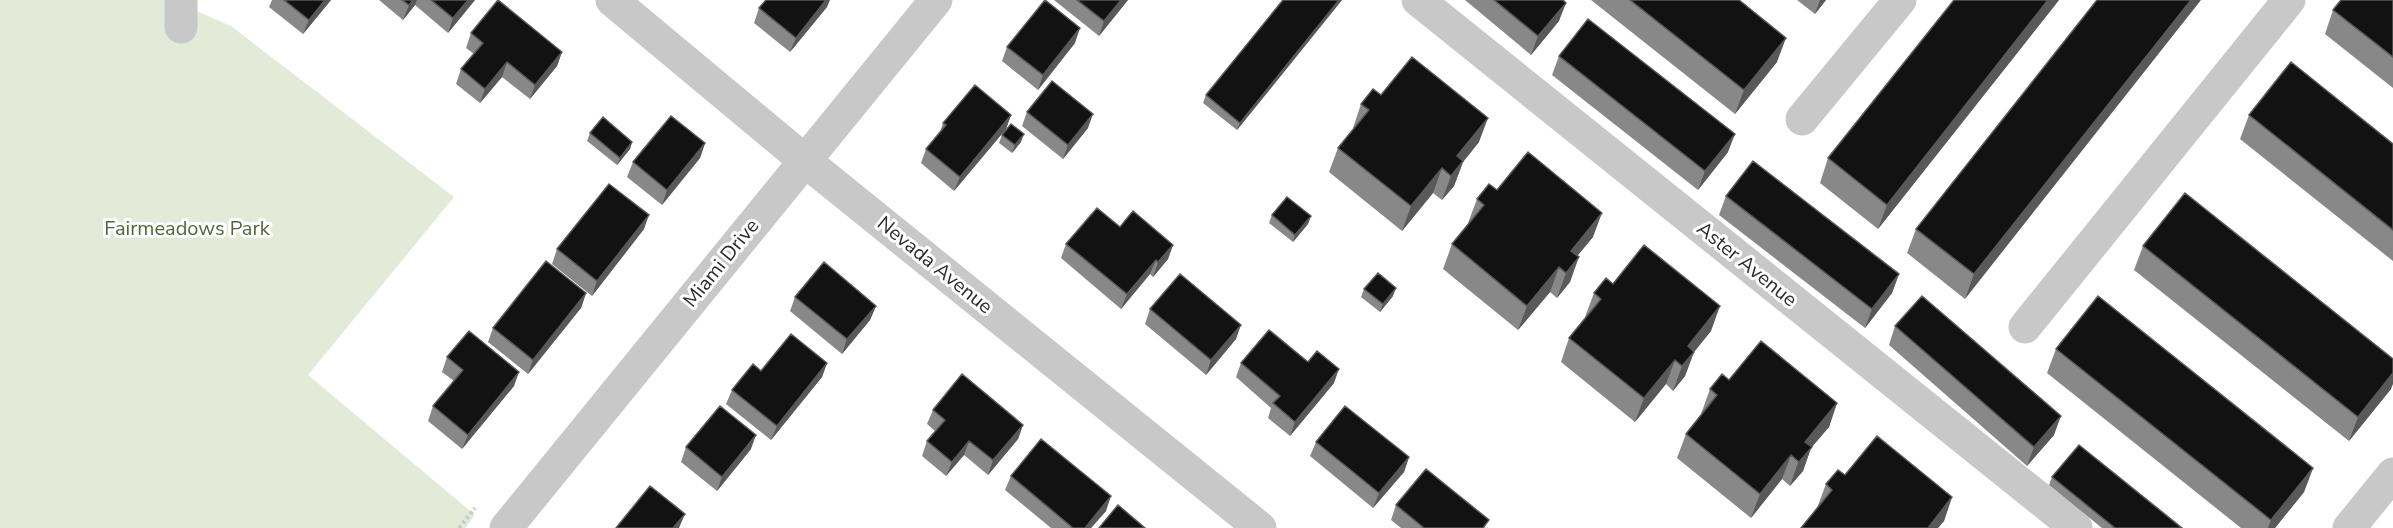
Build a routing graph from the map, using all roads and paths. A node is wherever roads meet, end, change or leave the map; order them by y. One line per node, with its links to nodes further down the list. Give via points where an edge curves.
1 (612, 0): 7 (street, Nevada Avenue)
2 (936, 0): 7 (street, Miami Drive)
3 (1418, 0): 14 (street, Aster Avenue)
4 (1900, 0): 6 (street)
5 (2289, 0): 8 (street)
6 (1802, 119)
7 (804, 160): 12 (street, Miami Drive); 13 (street, Nevada Avenue)
8 (2025, 327)
9 (2393, 474): 15 (street)
10 (477, 504): 11 (path)
11 (459, 528)
12 (507, 528)
13 (1260, 528)
14 (2076, 528)
15 (2349, 528)

